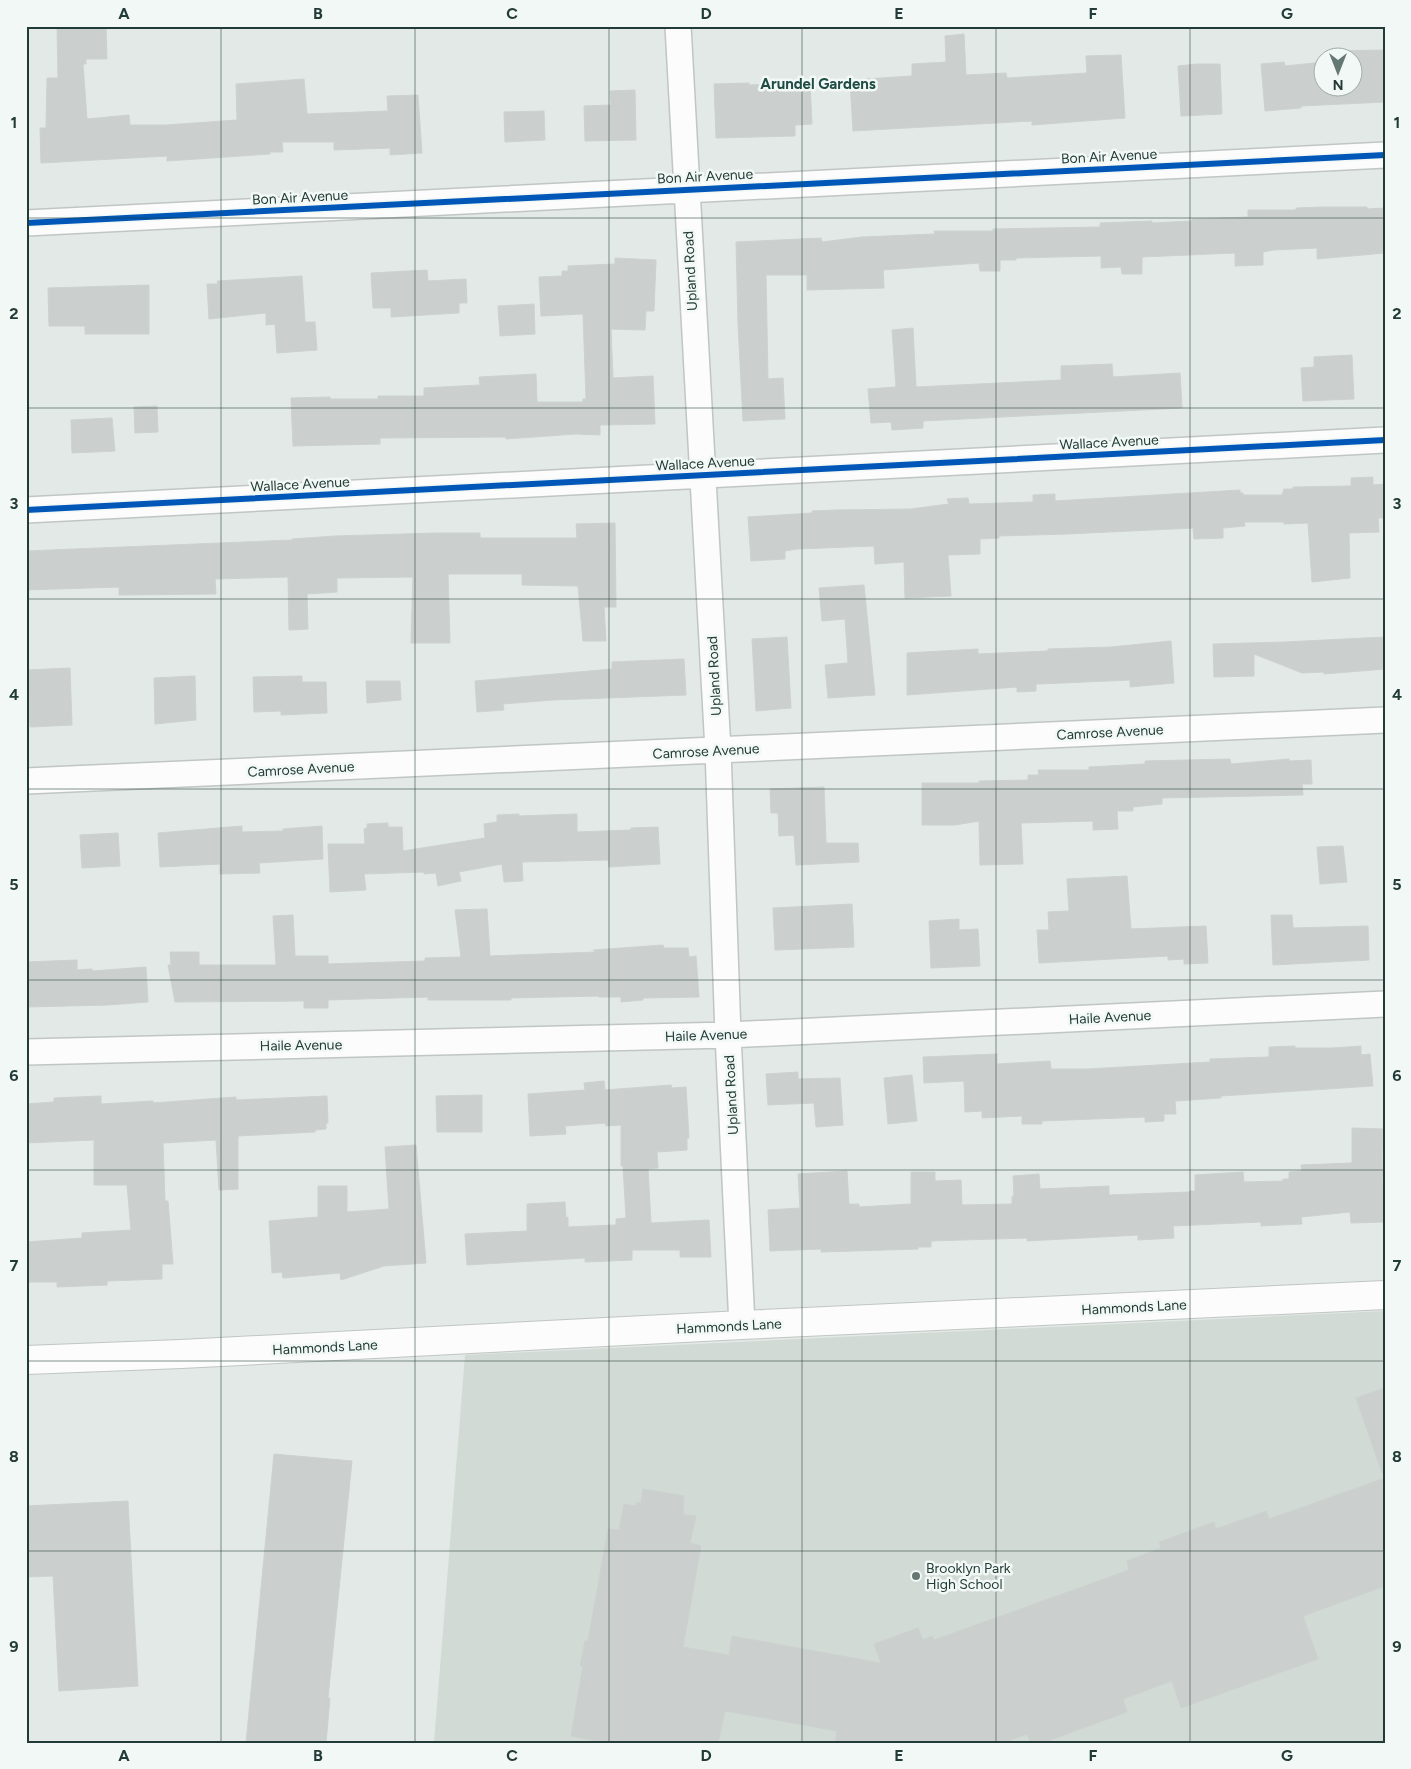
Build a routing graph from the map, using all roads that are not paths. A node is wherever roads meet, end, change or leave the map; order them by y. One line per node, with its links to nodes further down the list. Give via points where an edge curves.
1 (678, 26): 3 (street, Upland Road)
2 (1385, 155): 3 (street, Bon Air Avenue)
3 (686, 190): 4 (street, Bon Air Avenue); 6 (street, Upland Road)
4 (26, 223)
5 (1385, 440): 6 (street, Wallace Avenue)
6 (702, 475): 7 (street, Wallace Avenue); 9 (street, Upland Road)
7 (26, 510)
8 (1385, 720): 9 (street, Camrose Avenue)
9 (718, 750): 10 (street, Camrose Avenue); 12 (street, Upland Road)
10 (26, 781)
11 (1385, 1004): 12 (street, Haile Avenue)
12 (728, 1035): 13 (street, Haile Avenue); 15 (street, Upland Road)
13 (26, 1052)
14 (1385, 1295): 15 (street, Hammonds Lane)
15 (742, 1325): 16 (street, Hammonds Lane)
16 (74, 1358): 17 (street, Hammonds Lane); 18 (street, Hammonds Lane)
17 (26, 1360)
18 (26, 1366)

